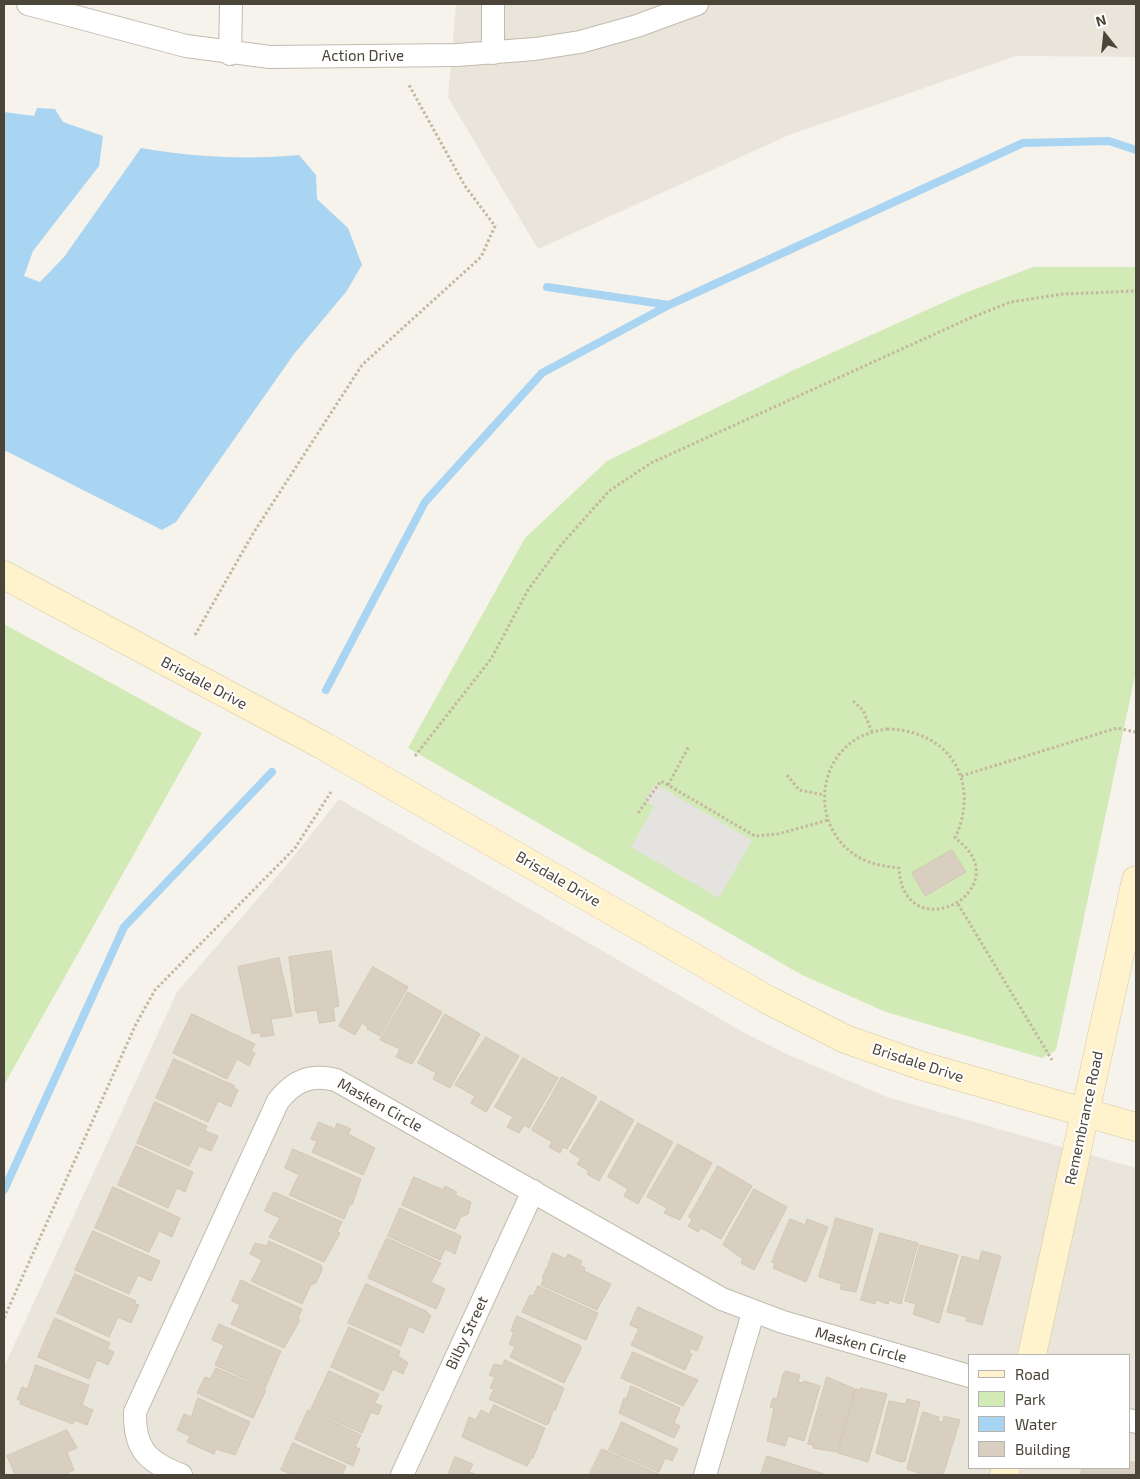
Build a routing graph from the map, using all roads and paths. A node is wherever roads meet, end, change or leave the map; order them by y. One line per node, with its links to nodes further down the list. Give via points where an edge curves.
1 (28, 4): 6 (street, Action Drive, via 186,46)
2 (231, 4): 6 (street)
3 (493, 4): 5 (street)
4 (697, 4): 5 (street, Action Drive, via 580,42)
5 (493, 53): 6 (street, Action Drive, via 270,57)
6 (230, 54)
7 (409, 84): 10 (path, via 466,186 495,226 481,257 362,365 254,532)
8 (1136, 291): 15 (path, via 1063,294 1011,302 651,463 609,490 561,545 528,590 490,659)
9 (4, 575): 26 (street, Brisdale Drive, via 322,745 768,1000 845,1039 922,1066)
10 (195, 635)
11 (853, 701): 12 (path, via 863,710)
12 (872, 732): 17 (path, via 903,729 932,740 954,762); 20 (path, via 858,738 835,760)
13 (1136, 732): 17 (path, via 1117,728)
14 (689, 746): 18 (path)
15 (415, 756)
16 (787, 775): 20 (path, via 799,790)
17 (961, 776): 24 (path, via 965,808 955,838 971,854 975,876 966,896)
18 (668, 785): 21 (path, via 661,781); 22 (path, via 755,836 778,834)
19 (331, 792): 30 (path, via 295,848 155,990 136,1024)
20 (824, 795): 22 (path)
21 (638, 813)
22 (828, 820): 24 (path, via 844,846 856,856 870,863 899,868 903,889 918,904 938,910)
23 (1136, 880): 26 (street, Remembrance Road)
24 (958, 904): 25 (path)
25 (1052, 1060)
26 (1085, 1113): 27 (street, Brisdale Drive); 31 (street, Remembrance Road)
27 (1136, 1128)
28 (533, 1191): 29 (street, Masken Circle, via 722,1299); 33 (street, Masken Circle, via 336,1080 318,1076 289,1088 278,1101 136,1412 138,1440 144,1453 154,1463); 34 (street, Bilby Street)
29 (753, 1313): 32 (street, Masken Circle); 35 (street)
30 (4, 1318)
31 (1032, 1354)
32 (968, 1376)
33 (181, 1475)
34 (402, 1475)
35 (705, 1475)

